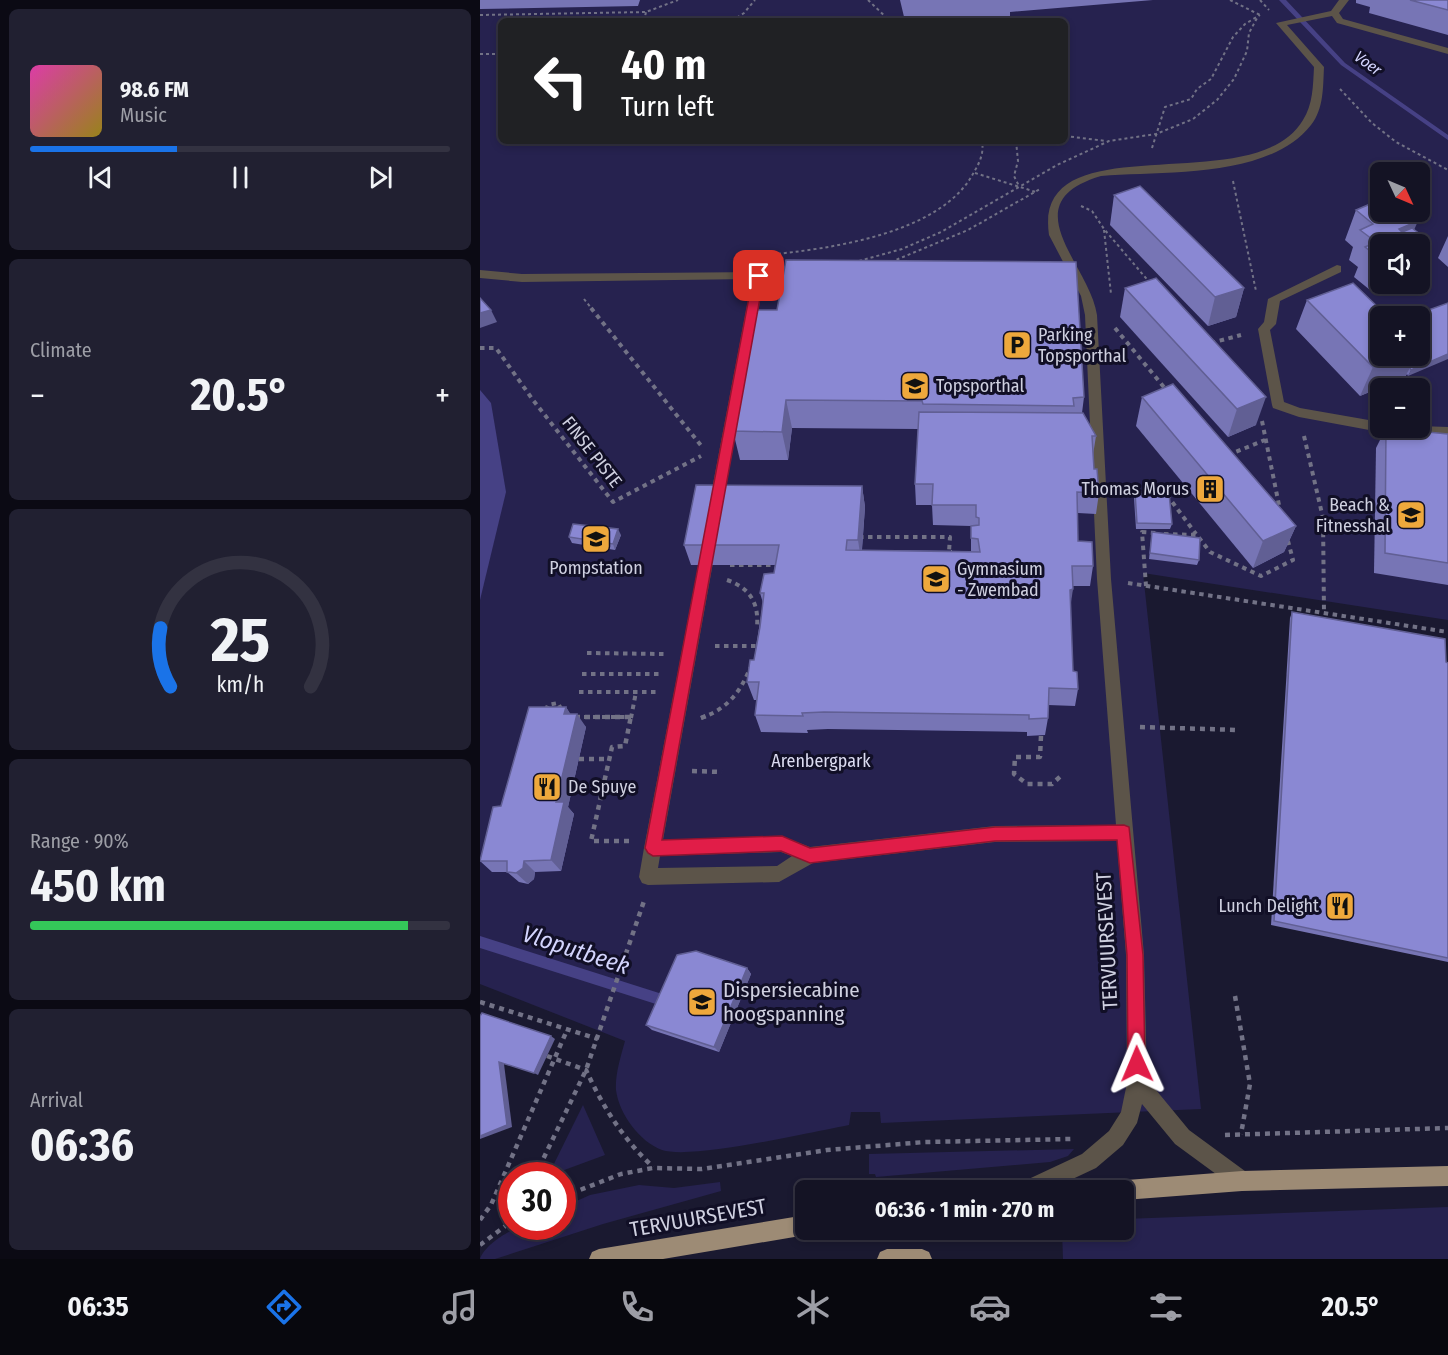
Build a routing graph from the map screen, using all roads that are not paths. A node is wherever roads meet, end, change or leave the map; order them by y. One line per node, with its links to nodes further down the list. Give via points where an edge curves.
1 (1344, 0): 2 (street)
2 (1334, 13): 3 (street, via 1340,21); 9 (street, TERVUURSEVEST, via 1281,23 1318,68 1318,96 1304,126 1277,149 1230,163 1100,173 1066,187 1056,198 1051,225 1092,315 1104,579)
3 (1448, 51)
4 (1337, 269): 6 (street, via 1274,299 1270,324 1264,329 1278,405)
5 (480, 274): 10 (street, via 522,278 759,276)
6 (1370, 425)
7 (1430, 431): 8 (street)
8 (1448, 432)
9 (1124, 833): 11 (street, via 995,834); 12 (street, TERVUURSEVEST, via 1135,955)
10 (654, 845): 11 (street, via 782,844); 11 (street, via 648,877 779,874)
11 (810, 855)
12 (1137, 1083): 14 (street, TERVUURSEVEST, via 1130,1116 1116,1138 1089,1161); 15 (street, via 1182,1137)
13 (1448, 1176): 15 (main road)
14 (1048, 1180)
15 (1242, 1181): 16 (main road)
16 (1134, 1189)
17 (795, 1227): 18 (main road, TERVUURSEVEST)
18 (599, 1259)
19 (887, 1259): 20 (main road)
20 (922, 1259)

